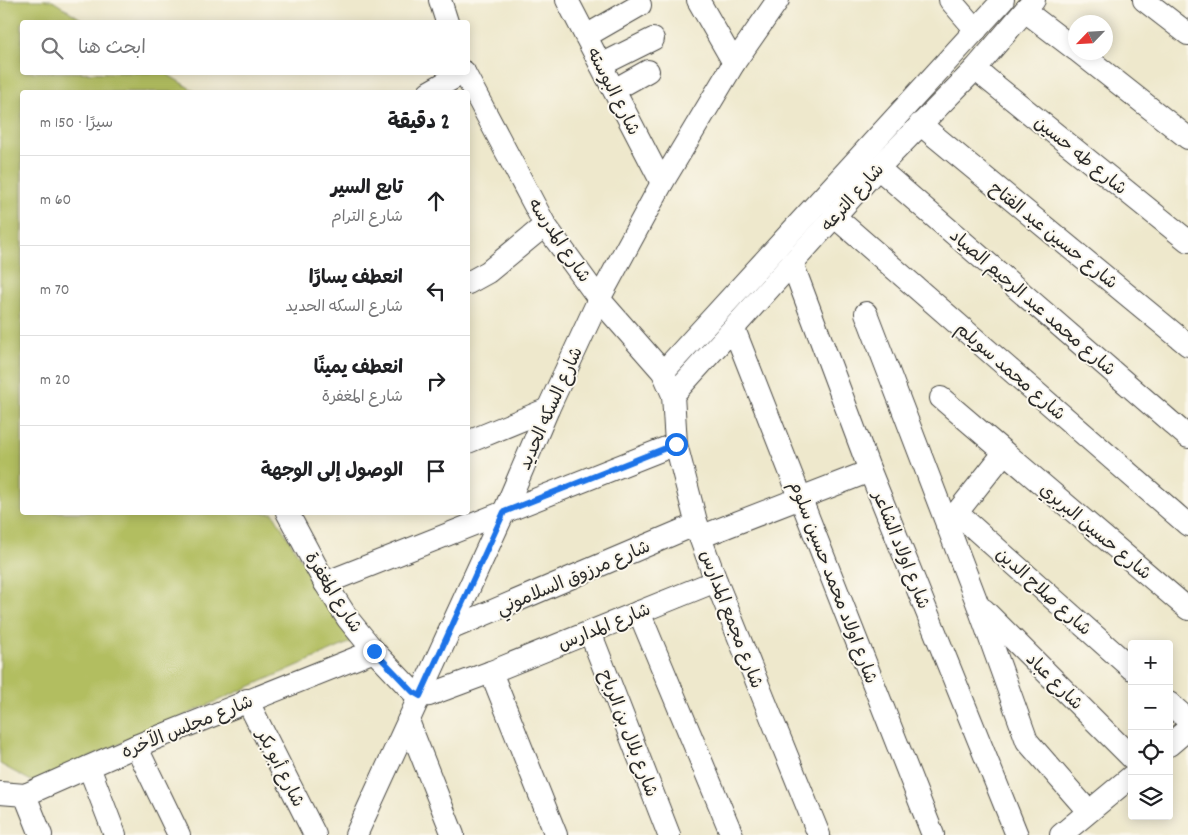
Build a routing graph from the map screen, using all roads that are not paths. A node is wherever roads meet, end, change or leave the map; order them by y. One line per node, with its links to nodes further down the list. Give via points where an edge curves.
1 (440, 0): 10 (street)
2 (567, 0): 13 (street, شارع البوسته)
3 (698, 0): 17 (street)
4 (778, 0): 17 (street, شارع السكه الحديد)
5 (950, 0): 11 (street)
6 (1003, 0): 11 (street, شارع الترعه)
7 (1144, 0): 12 (street)
8 (1030, 5): 15 (street); 19 (street, شارع الترعه)
9 (640, 6): 13 (street)
10 (447, 20)
11 (976, 30): 38 (street, شارع الترعه)
12 (1188, 34)
13 (586, 36): 18 (street, شارع البوسته)
14 (653, 39): 18 (street)
15 (1068, 42)
16 (1089, 60): 26 (street)
17 (734, 63): 28 (street, شارع السكه الحديد)
18 (601, 65): 24 (street, شارع البوسته)
19 (974, 69): 25 (street, شارع الترعه); 31 (street, شارع طه حسين)
20 (648, 71): 24 (street)
21 (459, 75): 23 (street)
22 (466, 75): 30 (street, شارع المدرسه)
23 (432, 90)
24 (614, 90): 28 (street, شارع البوسته)
25 (920, 124): 27 (street, شارع الترعه); 37 (street, شارع حسين عبد الفتاح)
26 (1188, 138)
27 (878, 168): 29 (street, شارع الترعه); 42 (street, شارع محمد عبد الرحيم الصياد)
28 (662, 183): 34 (street, شارع السكه الحديد)
29 (834, 216): 32 (street, شارع الترعه); 51 (street, شارع محمد سويلم)
30 (545, 225): 33 (street, via 488,272); 34 (street, شارع المدرسه)
31 (1188, 241)
32 (792, 263): 36 (street, شارع الترعه); 46 (street, شارع اولاد الشاعر)
33 (470, 282)
34 (599, 299): 38 (street, شارع المدرسه); 41 (street, شارع السكه الحديد)
35 (866, 313): 50 (street)
36 (734, 329): 39 (street, شارع الترعه); 47 (street, شارع اولاد محمد حسين سلوم)
37 (1188, 345)
38 (663, 372): 39 (street, شارع المدرسه)
39 (673, 395): 44 (street, شارع مجمع المدارس)
40 (941, 398): 45 (street, شارع حسين البربري)
41 (548, 409): 43 (street); 48 (street, شارع السكه الحديد)
42 (1188, 437)
43 (470, 441)
44 (676, 444): 48 (street); 52 (street, شارع مجمع المدارس)
45 (1004, 453): 50 (street); 56 (street, شارع حسين البربري)
46 (870, 471): 47 (street, شارع مرزوق السلاموني); 88 (street, شارع اولاد الشاعر)
47 (801, 498): 52 (street, شارع مرزوق السلاموني); 87 (street, شارع اولاد محمد حسين سلوم)
48 (504, 512): 54 (street); 58 (street, شارع السكه الحديد)
49 (291, 515): 54 (street, شارع المغفرة)
50 (952, 519): 55 (street); 61 (street, شارع صلاح الدين)
51 (1188, 525)
52 (698, 531): 53 (street, شارع مجمع المدارس); 58 (street, شارع مرزوق السلاموني)
53 (716, 580): 57 (street, شارع المدارس); 86 (street, شارع مجمع المدارس)
54 (325, 583): 60 (street, شارع المغفرة)
55 (978, 605): 71 (street, شارع عباد); 76 (street, via 1027,741)
56 (1188, 608)
57 (639, 612): 59 (street, شارع المدارس); 85 (street)
58 (450, 629): 63 (street, شارع السكه الحديد)
59 (590, 632): 62 (street, شارع المدارس); 84 (street, شارع بلال بن الرباح)
60 (374, 651): 63 (street, شارع المغفرة); 64 (street, شارع مجلس الآخره)
61 (1128, 666)
62 (491, 672): 63 (street); 83 (street)
63 (420, 696): 67 (street, شارع السكه الحديد)
64 (247, 700): 70 (street, شارع مجلس الآخره); 81 (street, شارع أبو بكر)
65 (1173, 707): 66 (street)
66 (1188, 720)
67 (408, 721): 77 (street, شارع السكه الحديد); 82 (street)
68 (1188, 729): 69 (street)
69 (1173, 742)
70 (136, 746): 72 (street, شارع مجلس الآخره); 80 (street)
71 (1128, 754)
72 (89, 767): 75 (street, شارع مجلس الآخره); 79 (street)
73 (1128, 779): 76 (street)
74 (0, 793): 75 (street, شارع مجلس الآخره)
75 (25, 795): 78 (street)
76 (1088, 811): 89 (street)
77 (362, 831)
78 (41, 835)
79 (115, 835)
80 (179, 835)
81 (315, 835)
82 (453, 835)
83 (556, 835)
84 (668, 835)
85 (732, 835)
86 (819, 835)
87 (933, 835)
88 (1017, 835)
89 (1061, 835)

